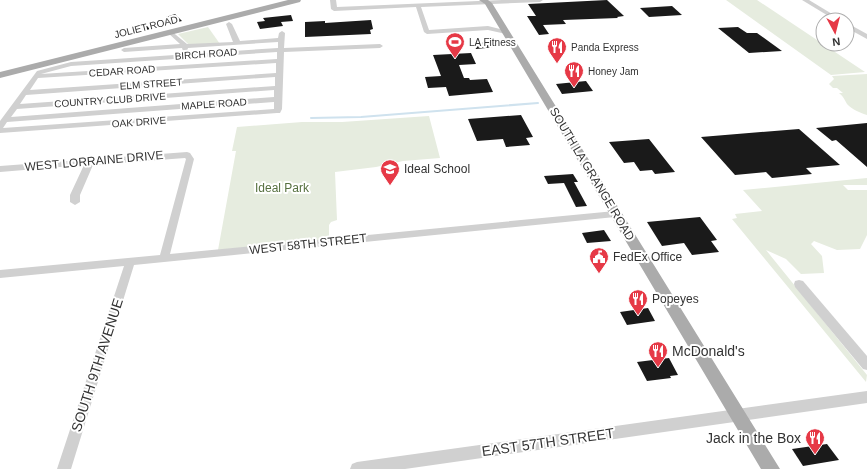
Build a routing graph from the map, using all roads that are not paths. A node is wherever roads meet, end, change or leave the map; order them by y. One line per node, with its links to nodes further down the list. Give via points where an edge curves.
1 (297, 0): 12 (main road, JOLIET ROAD)
2 (333, 0): 6 (street, via 334,9)
3 (540, 0): 5 (street)
4 (805, 0): 7 (street)
5 (487, 1): 6 (street, via 441,6); 9 (main road, SOUTH LA GRANGE ROAD)
6 (418, 5): 10 (street, via 427,32)
7 (825, 12)
8 (229, 24): 16 (street)
9 (503, 27): 10 (street); 10 (street); 40 (main road, SOUTH LA GRANGE ROAD)
10 (488, 28)
11 (855, 30): 14 (street)
12 (170, 32): 17 (street); 24 (main road, JOLIET ROAD)
13 (282, 33): 15 (street)
14 (867, 37)
15 (282, 40): 16 (street); 20 (street)
16 (237, 43): 17 (street)
17 (185, 46): 19 (street); 21 (street)
18 (380, 46): 20 (street, BIRCH ROAD)
19 (124, 50)
20 (281, 51): 21 (street, BIRCH ROAD); 22 (street)
21 (184, 56): 23 (street); 26 (street, BIRCH ROAD, via 71,64 39,72)
22 (280, 61): 23 (street, CEDAR ROAD); 25 (street)
23 (179, 67): 26 (street, CEDAR ROAD); 27 (street)
24 (0, 75)
25 (279, 75): 27 (street, ELM STREET); 28 (street)
26 (36, 77): 29 (street)
27 (174, 83): 29 (street, ELM STREET); 30 (street)
28 (278, 88): 30 (street, COUNTRY CLUB DRIVE); 31 (street)
29 (24, 93): 32 (street)
30 (169, 96): 32 (street, COUNTRY CLUB DRIVE); 33 (street)
31 (279, 99): 33 (street, MAPLE ROAD); 36 (street, OAK DRIVE, via 277,112)
32 (14, 107): 34 (street)
33 (165, 108): 34 (street, MAPLE ROAD)
34 (5, 120): 35 (street)
35 (0, 127)
36 (0, 131)
37 (90, 162): 38 (street, WEST LORRAINE DRIVE); 39 (street, via 75,195); 41 (street, WEST LORRAINE DRIVE, via 187,155 190,159)
38 (0, 169)
39 (75, 202)
40 (615, 214): 41 (street, WEST 58TH STREET); 47 (main road, SOUTH LA GRANGE ROAD)
41 (164, 258): 42 (street, WEST 58TH STREET)
42 (130, 262): 43 (street, WEST 58TH STREET); 48 (street, SOUTH 9TH AVENUE)
43 (0, 274)
44 (799, 284): 45 (street)
45 (867, 365)
46 (867, 398): 47 (street, EAST 57TH STREET)
47 (739, 415): 49 (street, EAST 57TH STREET); 50 (main road, SOUTH LA GRANGE ROAD)
48 (64, 469)
49 (357, 469)
50 (771, 469)

